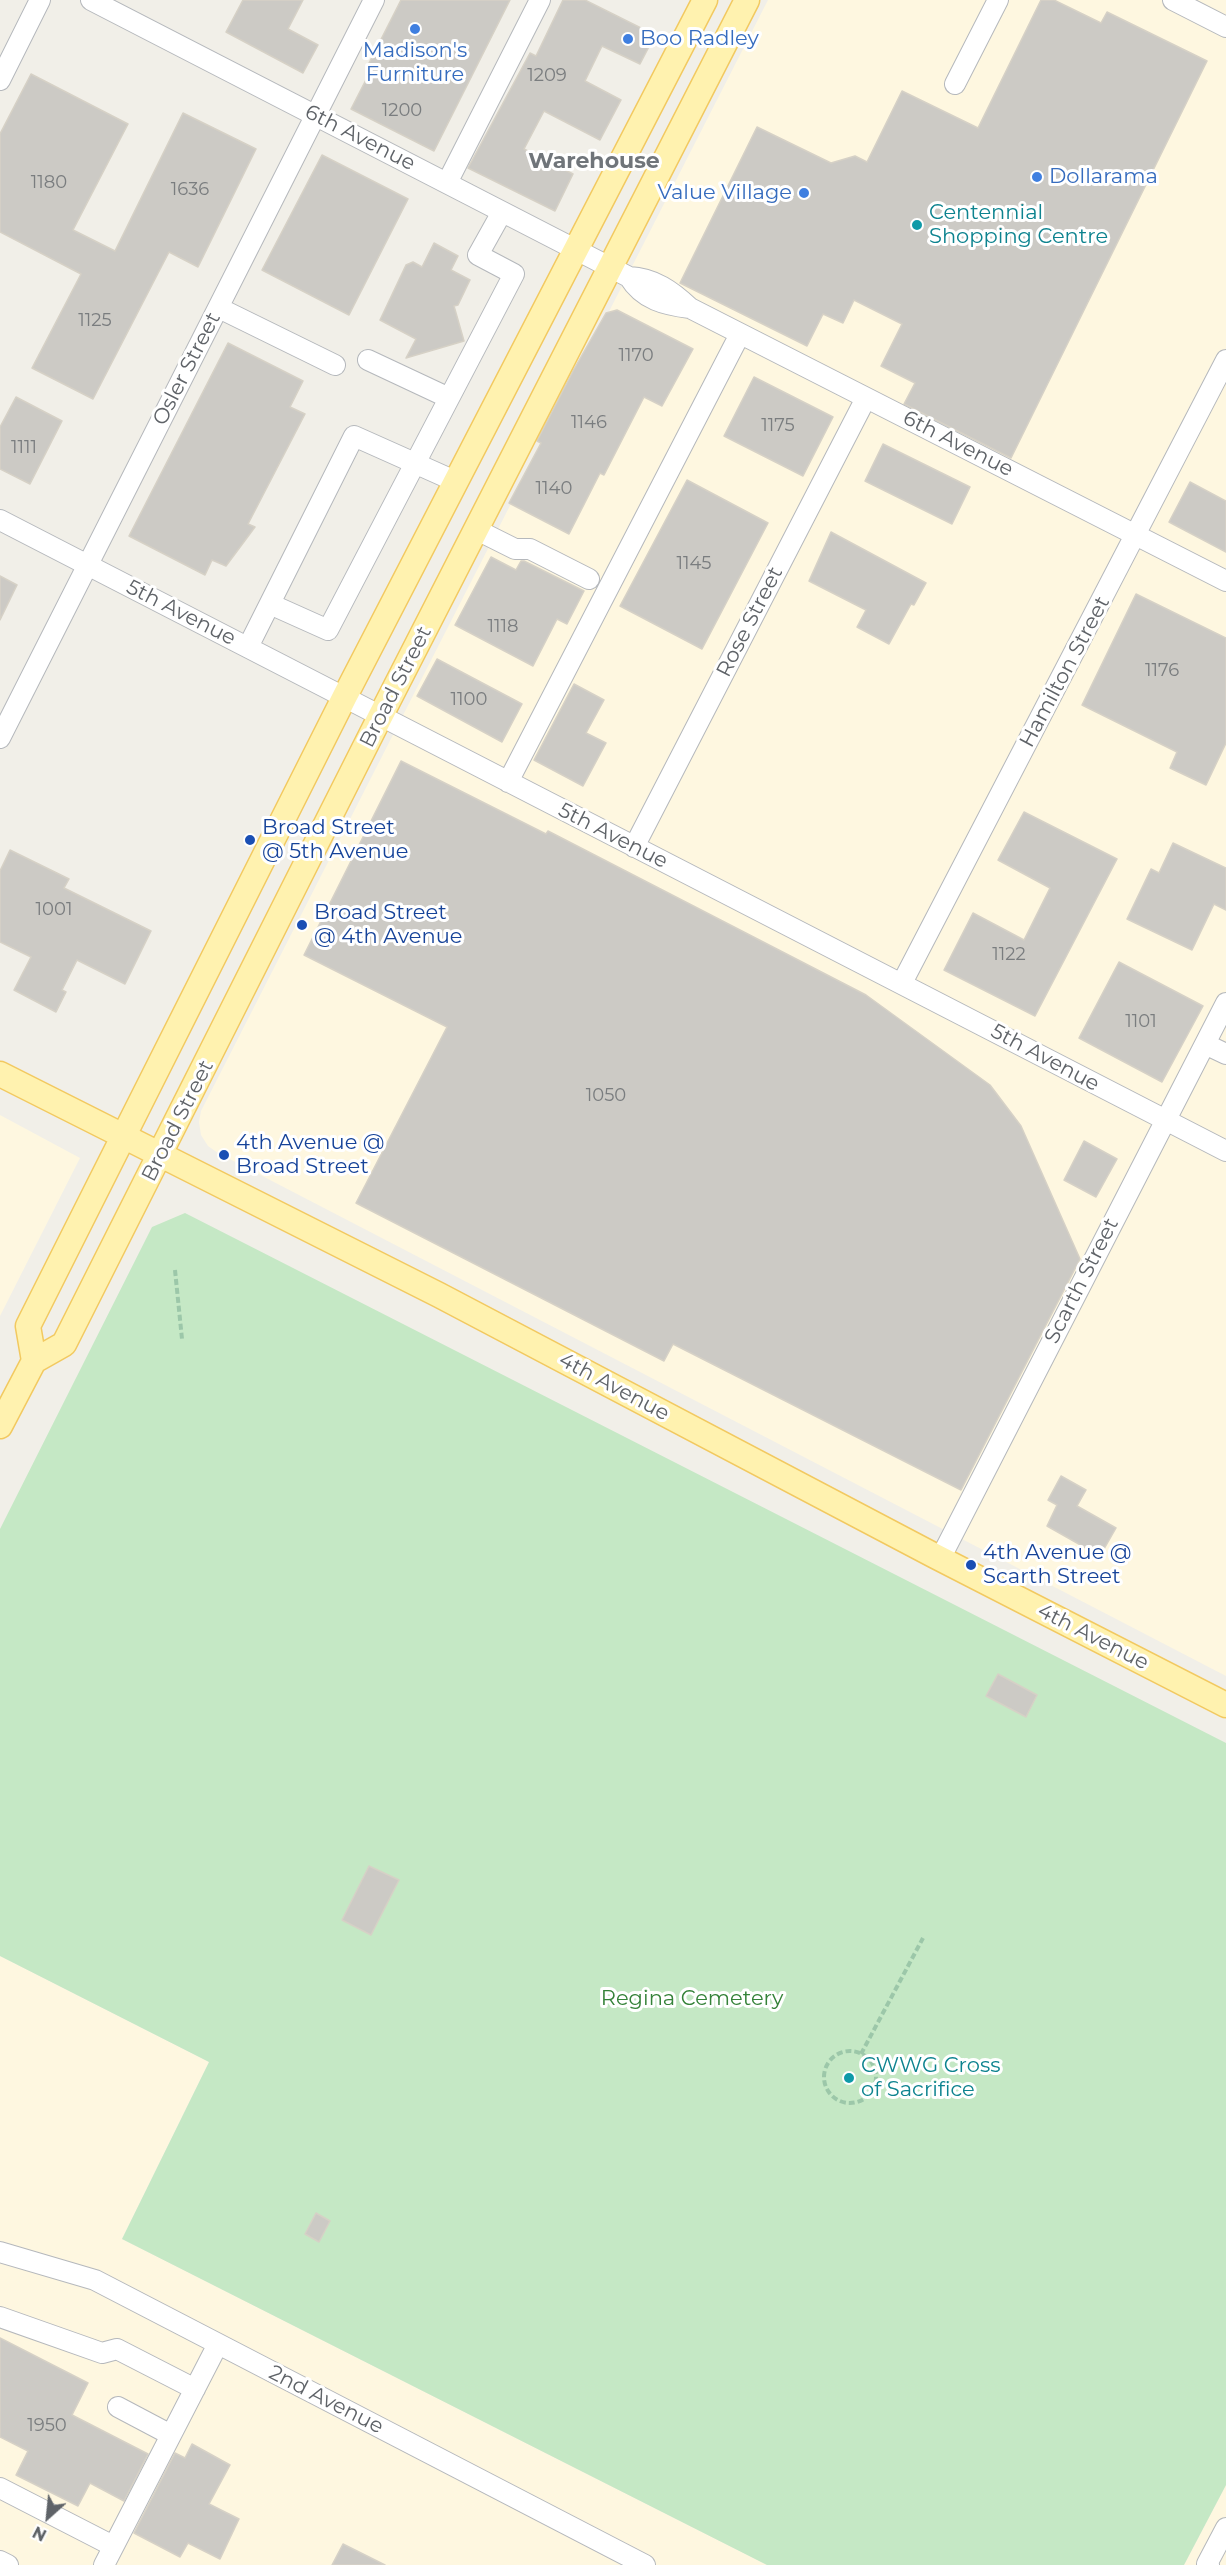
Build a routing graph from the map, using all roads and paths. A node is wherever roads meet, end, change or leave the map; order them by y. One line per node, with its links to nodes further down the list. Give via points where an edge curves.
1 (40, 0): 10 (street)
2 (91, 0): 12 (street, 6th Avenue)
3 (374, 0): 12 (street, Osler Street)
4 (540, 0): 13 (street)
5 (705, 0): 15 (main road, Broad Street)
6 (747, 0): 16 (main road, Broad Street)
7 (998, 0): 11 (street)
8 (1173, 0): 9 (street)
9 (1226, 27)
10 (0, 80)
11 (955, 84)
12 (316, 115): 13 (street, 6th Avenue); 17 (street, Osler Street)
13 (447, 183): 14 (street, 6th Avenue)
14 (502, 212): 15 (street, 6th Avenue); 22 (street, via 478,255 514,274)
15 (577, 251): 16 (street, 6th Avenue); 25 (main road, Broad Street)
16 (620, 272): 18 (street, 6th Avenue, via 637,291 666,305 690,308); 27 (main road, Broad Street)
17 (219, 308): 21 (street); 29 (street, Osler Street)
18 (740, 334): 23 (street, 6th Avenue); 37 (street)
19 (368, 360): 22 (street)
20 (1226, 360): 28 (street, Hamilton Street)
21 (335, 365)
22 (449, 398): 24 (street)
23 (866, 398): 28 (street, 6th Avenue); 38 (street, Rose Street)
24 (415, 463): 25 (street); 32 (street, via 328,630); 32 (street, via 354,436)
25 (457, 483): 34 (main road, Broad Street)
26 (0, 520): 29 (street, 5th Avenue)
27 (477, 530): 30 (street, via 515,549 530,549); 35 (main road, Broad Street)
28 (1137, 536): 31 (street, 6th Avenue); 39 (street, Hamilton Street)
29 (88, 564): 33 (street, 5th Avenue); 36 (street, Osler Street)
30 (589, 579)
31 (1226, 581)
32 (270, 604): 33 (street)
33 (248, 647): 34 (street, 5th Avenue)
34 (345, 696): 35 (street, 5th Avenue); 45 (main road, Broad Street)
35 (381, 715): 37 (street, 5th Avenue); 47 (main road, Broad Street)
36 (0, 738)
37 (508, 782): 38 (street, 5th Avenue)
38 (634, 847): 39 (street, 5th Avenue)
39 (902, 983): 44 (street, 5th Avenue)
40 (1226, 1003): 41 (street, Scarth Street)
41 (1205, 1044): 42 (street); 44 (street, Scarth Street)
42 (1226, 1054)
43 (0, 1074): 45 (main road, 4th Avenue)
44 (1165, 1120): 46 (street, 5th Avenue); 52 (street, Scarth Street)
45 (123, 1136): 47 (main road, 4th Avenue); 50 (main road, Broad Street, via 28,1326)
46 (1226, 1151)
47 (161, 1155): 50 (main road, Broad Street, via 64,1344); 52 (main road, 4th Avenue, via 439,1295)
48 (175, 1270): 49 (path)
49 (182, 1339)
50 (33, 1360): 51 (main road)
51 (0, 1426)
52 (940, 1559): 53 (main road, 4th Avenue)
53 (1226, 1705)
54 (923, 1938): 55 (path)
55 (861, 2054): 55 (path, via 848,2051 835,2055 826,2065 823,2078 838,2101 864,2099 873,2089 876,2076 872,2063)
56 (0, 2252): 58 (street, 2nd Avenue, via 95,2280)
57 (0, 2317): 59 (street, via 102,2353 117,2349)
58 (218, 2344): 59 (street); 68 (street, 2nd Avenue)
59 (195, 2389): 61 (street)
60 (118, 2407): 61 (street)
61 (171, 2435): 64 (street)
62 (0, 2488): 64 (street)
63 (1226, 2528): 69 (street)
64 (113, 2546): 67 (street)
65 (0, 2561): 66 (street)
66 (8, 2565)
67 (104, 2565)
68 (645, 2565)
69 (1209, 2565)

